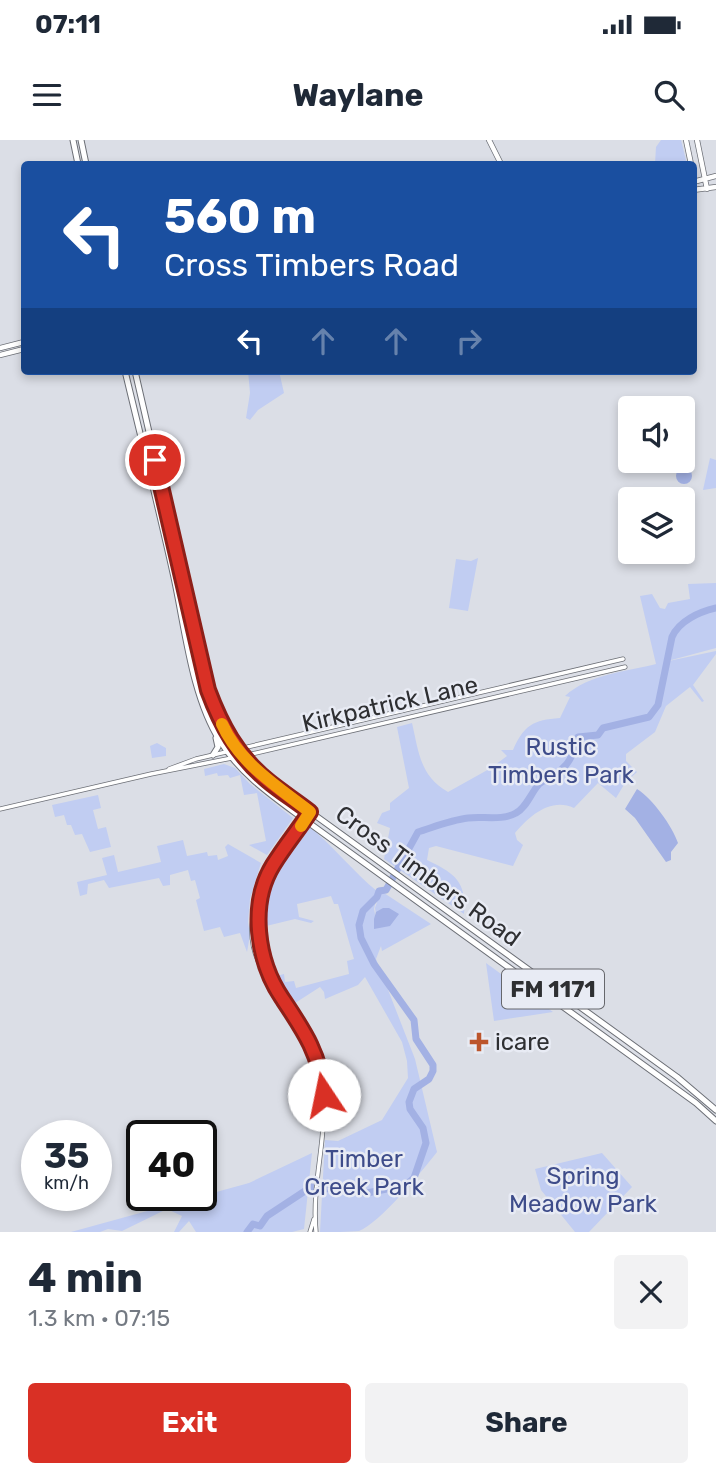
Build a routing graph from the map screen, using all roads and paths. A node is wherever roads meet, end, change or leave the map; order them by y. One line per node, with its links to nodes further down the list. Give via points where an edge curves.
1 (72, 140): 6 (main road)
2 (81, 140): 7 (main road)
3 (489, 140): 8 (main road)
4 (686, 140): 9 (main road)
5 (697, 140): 11 (main road)
6 (77, 161)
7 (85, 161)
8 (500, 161)
9 (690, 161)
10 (716, 176): 11 (main road)
11 (705, 179): 12 (main road); 15 (main road)
12 (697, 180)
13 (716, 187): 15 (main road)
14 (697, 189): 15 (main road)
15 (707, 189)
16 (21, 343): 17 (main road)
17 (0, 348)
18 (21, 350): 19 (main road)
19 (0, 355)
20 (126, 375): 23 (main road, Cross Timbers Road / FM 1171)
21 (136, 375): 22 (main road, Cross Timbers Road / FM 1171)
22 (140, 396): 23 (main road); 24 (main road, Cross Timbers Road / FM 1171)
23 (131, 398): 25 (main road, Cross Timbers Road / FM 1171)
24 (151, 443): 25 (main road); 26 (main road, Cross Timbers Road / FM 1171)
25 (143, 446): 27 (main road, Cross Timbers Road / FM 1171)
26 (186, 593): 27 (main road); 30 (main road, Cross Timbers Road / FM 1171)
27 (178, 595): 31 (main road, Cross Timbers Road / FM 1171)
28 (623, 659): 33 (street, Kirkpatrick Lane)
29 (625, 667): 34 (street, Kirkpatrick Lane)
30 (204, 674): 31 (main road); 35 (main road, Cross Timbers Road / FM 1171, via 213,705)
31 (195, 676): 32 (main road, Cross Timbers Road / FM 1171)
32 (214, 732): 36 (main road, Cross Timbers Road / FM 1171); 37 (main road, via 218,747)
33 (310, 732): 34 (street); 35 (street, Kirkpatrick Lane)
34 (311, 741): 38 (street, Kirkpatrick Lane)
35 (237, 749): 36 (street, Kirkpatrick Lane); 38 (main road, Cross Timbers Road / FM 1171)
36 (227, 751): 37 (street, Kirkpatrick Lane); 39 (main road, Cross Timbers Road / FM 1171)
37 (213, 755): 40 (street, Kirkpatrick Lane)
38 (243, 756): 39 (street, Kirkpatrick Lane); 42 (main road, Cross Timbers Road / FM 1171)
39 (232, 757): 40 (street, Kirkpatrick Lane); 43 (main road, Cross Timbers Road / FM 1171)
40 (162, 772): 41 (street, Kirkpatrick Lane)
41 (0, 809)
42 (310, 812): 43 (street); 44 (main road, Cross Timbers Road / FM 1171)
43 (305, 820): 45 (main road, Cross Timbers Road / FM 1171); 48 (street, via 272,865 255,908 251,934 262,973 310,1041 323,1082 325,1113)
44 (490, 942): 45 (main road); 46 (main road, Cross Timbers Road / FM 1171)
45 (484, 950): 47 (main road, Cross Timbers Road / FM 1171)
46 (716, 1110)
47 (716, 1121)
48 (315, 1217): 49 (street); 50 (street)
49 (310, 1232)
50 (316, 1232)

